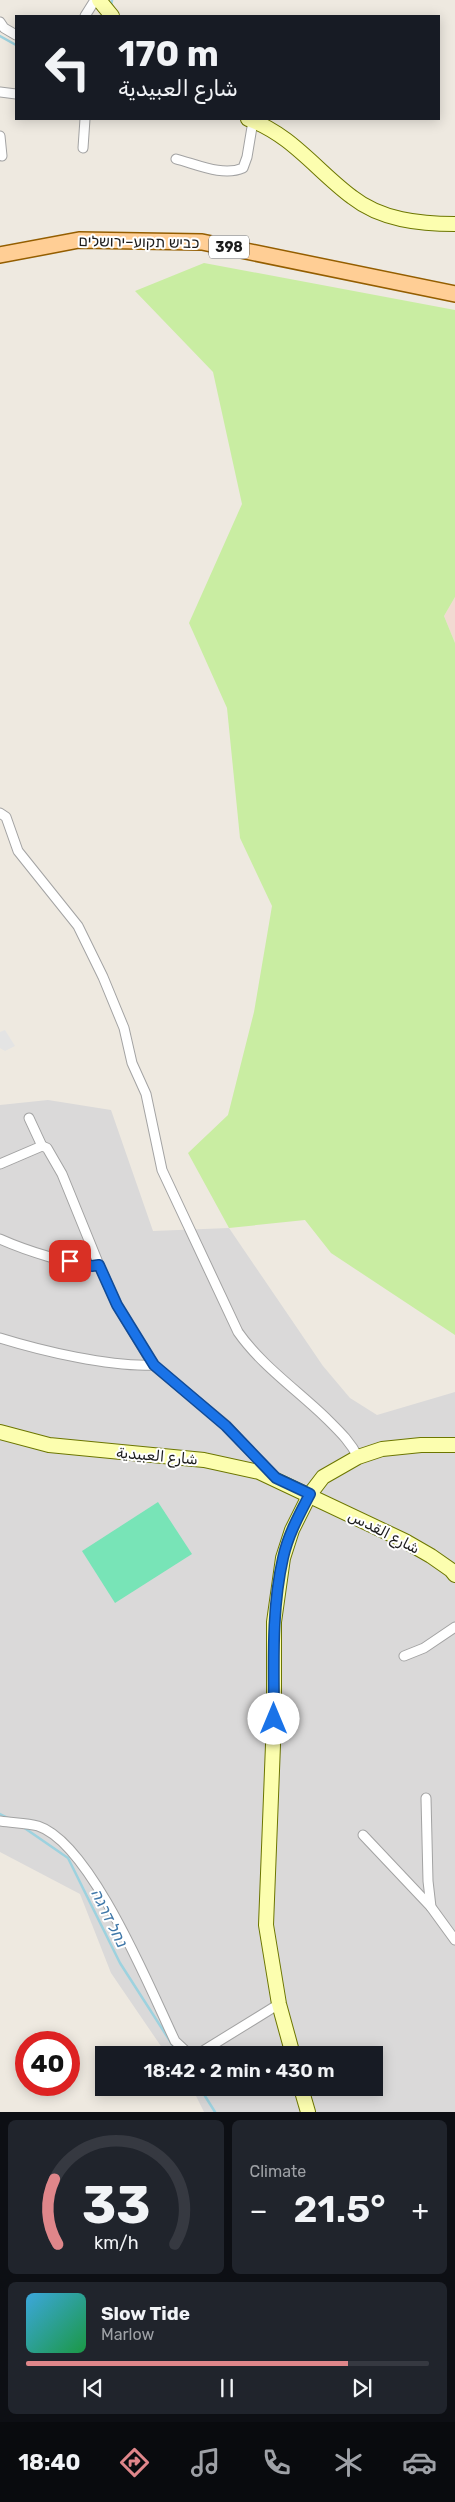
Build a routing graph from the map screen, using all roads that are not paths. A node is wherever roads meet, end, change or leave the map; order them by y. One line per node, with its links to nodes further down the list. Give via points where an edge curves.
1 (95, 0): 3 (street)
2 (99, 0): 4 (street)
3 (86, 15)
4 (111, 15)
5 (0, 24): 6 (street)
6 (15, 34)
7 (0, 92): 8 (street)
8 (15, 94)
9 (85, 120): 12 (street)
10 (251, 120): 14 (street, via 247,157 242,168 222,171); 15 (street, via 278,133 300,149 354,199 387,216 424,224)
11 (0, 136): 13 (street)
12 (83, 148)
13 (2, 156)
14 (176, 159)
15 (455, 224)
16 (0, 255): 17 (main road, כביש תקוע–ירושלים / 398, via 79,240 202,242)
17 (455, 294)
18 (0, 813): 28 (street, via 6,817 18,851 78,926 103,977 146,1094 162,1170 238,1332 251,1350 352,1443)
19 (29, 1118): 20 (street)
20 (42, 1146): 21 (street); 23 (street, via 50,1151 62,1174)
21 (0, 1164)
22 (0, 1239): 23 (street, via 56,1258)
23 (99, 1265): 25 (street, via 117,1305)
24 (0, 1338): 25 (street, via 70,1355 140,1366)
25 (154, 1365): 29 (street, via 226,1426)
26 (0, 1432): 29 (street, شارع العبيدية, via 49,1445 204,1460 239,1466)
27 (455, 1445): 28 (street, via 382,1449)
28 (358, 1457): 30 (street, via 323,1477)
29 (276, 1478): 30 (street, شارع العبيدية)
30 (310, 1494): 31 (street, شارع القدس, via 431,1556); 39 (street, via 292,1530 283,1558 274,1622 274,1719 266,1924)
31 (455, 1576)
32 (455, 1627): 33 (street, via 424,1648)
33 (404, 1656)
34 (426, 1798): 37 (street)
35 (0, 1821): 39 (street, via 39,1826 64,1843 97,1885 174,2041 189,2054 198,2054)
36 (363, 1835): 37 (street)
37 (431, 1907): 38 (street)
38 (455, 1940)
39 (279, 2004): 40 (street)
40 (291, 2046)
41 (303, 2096): 42 (street)
42 (308, 2112)

